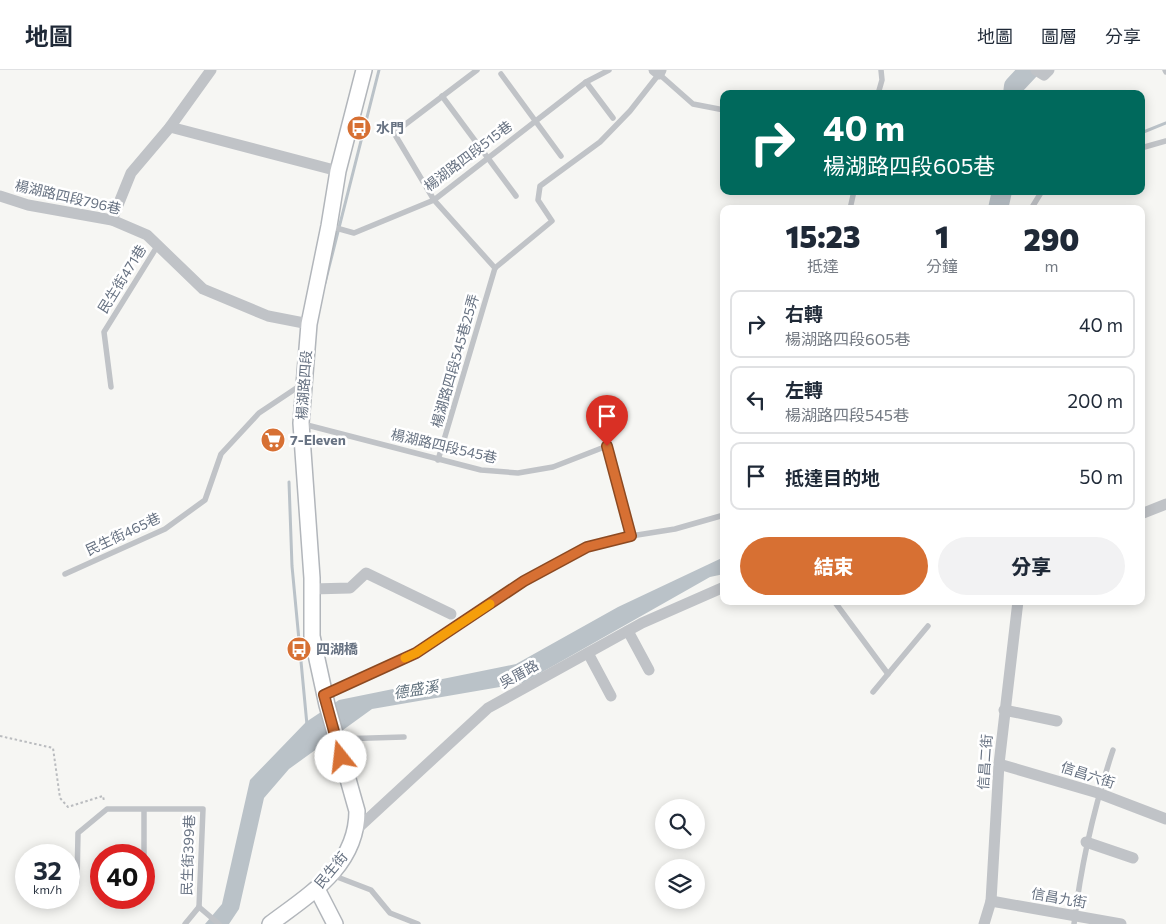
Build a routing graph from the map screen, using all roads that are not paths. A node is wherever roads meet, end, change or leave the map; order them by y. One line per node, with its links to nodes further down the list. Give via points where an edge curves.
1 (210, 70): 14 (street)
2 (364, 70): 19 (street, 楊湖路四段)
3 (477, 70): 10 (lane)
4 (609, 70): 8 (lane, 楊湖路四段515巷)
5 (881, 70): 9 (lane)
6 (658, 71): 11 (lane, via 694,104); 26 (lane, via 630,111 600,142 540,186 538,200 552,221)
7 (502, 74): 13 (lane)
8 (586, 82): 12 (lane); 13 (lane, 楊湖路四段515巷)
9 (879, 90)
10 (442, 96): 17 (lane); 22 (lane, via 394,133)
11 (720, 109)
12 (613, 118)
13 (536, 121): 17 (lane, 楊湖路四段515巷); 18 (lane)
14 (170, 127): 19 (street); 23 (street, via 131,174)
15 (1166, 141): 16 (lane)
16 (1145, 147)
17 (488, 156): 21 (lane); 22 (lane, 楊湖路四段515巷)
18 (561, 156)
19 (338, 171): 24 (street, 楊湖路四段)
20 (0, 196): 23 (street, 楊湖路四段796巷, via 28,205)
21 (516, 196)
22 (434, 200): 24 (lane, 楊湖路四段515巷, via 354,233); 26 (lane)
23 (112, 220): 25 (street, 楊湖路四段796巷, via 147,234)
24 (330, 226): 27 (street, 楊湖路四段)
25 (159, 244): 27 (street, 楊湖路四段796巷, via 202,290 268,316); 29 (lane, 民生街471巷, via 104,332)
26 (495, 268): 31 (lane, 楊湖路四段545巷25弄)
27 (309, 324): 28 (street, 楊湖路四段)
28 (305, 382): 30 (street, 楊湖路四段); 36 (lane, 民生街465巷, via 259,413 221,454 205,500 165,529)
29 (111, 387)
30 (301, 423): 31 (lane, 楊湖路四段545巷); 37 (street, 楊湖路四段)
31 (438, 460): 35 (lane, 楊湖路四段545巷, via 481,470 518,473 553,467 607,446)
32 (1166, 504): 33 (street)
33 (1145, 512)
34 (720, 516): 35 (lane, via 675,529)
35 (631, 536): 49 (lane, via 587,547 524,581 416,653)
36 (65, 574)
37 (312, 589): 41 (street, via 350,588 366,573); 49 (street, 楊湖路四段, via 312,636)
38 (720, 589): 43 (street, 吳厝路)
39 (837, 605): 46 (lane)
40 (1017, 605): 50 (street, 信昌二街)
41 (451, 614)
42 (928, 626): 46 (lane)
43 (628, 631): 44 (street, 吳厝路); 45 (street)
44 (588, 653): 48 (street); 59 (street, 吳厝路, via 488,708)
45 (649, 670)
46 (888, 674): 47 (lane)
47 (873, 692)
48 (611, 696)
49 (325, 700): 53 (street)
50 (1004, 710): 51 (street); 55 (street, 信昌二街)
51 (1057, 722)
52 (404, 737): 53 (lane)
53 (336, 739): 59 (street, 民生街, via 357,811)
54 (1113, 750): 56 (lane)
55 (1000, 764): 56 (street, 信昌六街); 66 (street, 信昌二街)
56 (1098, 793): 58 (street, 信昌六街); 60 (lane)
57 (144, 810): 61 (lane, 民生街399巷, via 107,809 78,833); 62 (lane); 67 (lane, 民生街399巷, via 203,809)
58 (1166, 819)
59 (357, 829): 64 (street, 民生街, via 352,845)
60 (1086, 842): 63 (street); 68 (lane)
61 (78, 844)
62 (144, 844)
63 (1133, 858)
64 (330, 874): 65 (street, 民生街); 73 (lane, via 371,890 390,913)
65 (317, 889): 71 (street, 民生街); 72 (street)
66 (991, 901): 68 (street, 信昌九街); 74 (street, 信昌二街)
67 (199, 906): 69 (lane); 70 (lane)
68 (1074, 920): 75 (street, 信昌九街)
69 (185, 924)
70 (219, 924)
71 (270, 924)
72 (335, 924)
73 (418, 924)
74 (984, 924)
75 (1121, 924)

